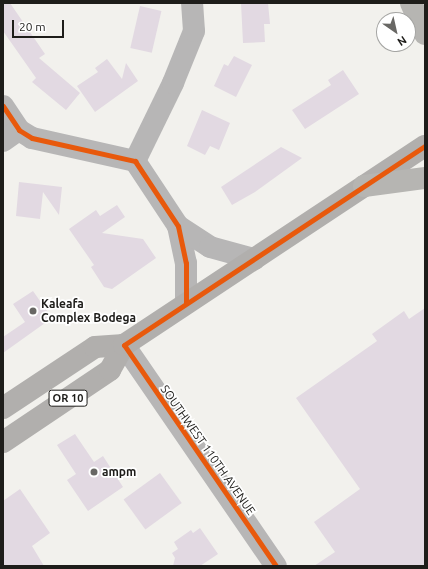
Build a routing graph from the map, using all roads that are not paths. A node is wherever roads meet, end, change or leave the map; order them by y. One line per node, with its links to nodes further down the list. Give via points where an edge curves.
1 (192, 3): 7 (street, via 194,31 173,83)
2 (411, 3): 3 (highway)
3 (425, 34)
4 (3, 106): 5 (street)
5 (11, 135): 7 (street)
6 (425, 146): 9 (main road, OR 10)
7 (135, 161): 10 (street)
8 (425, 178): 9 (highway)
9 (364, 186): 11 (main road, OR 10)
10 (178, 226): 11 (street, via 210,247); 12 (street, via 186,263)
11 (254, 258): 12 (main road, OR 10)
12 (186, 303): 13 (main road, OR 10)
13 (124, 345): 14 (main road, OR 10, via 95,346); 15 (main road, OR 10, via 110,370); 16 (street, SOUTHWEST 110TH AVENUE)
14 (3, 408)
15 (3, 442)
16 (276, 566)

